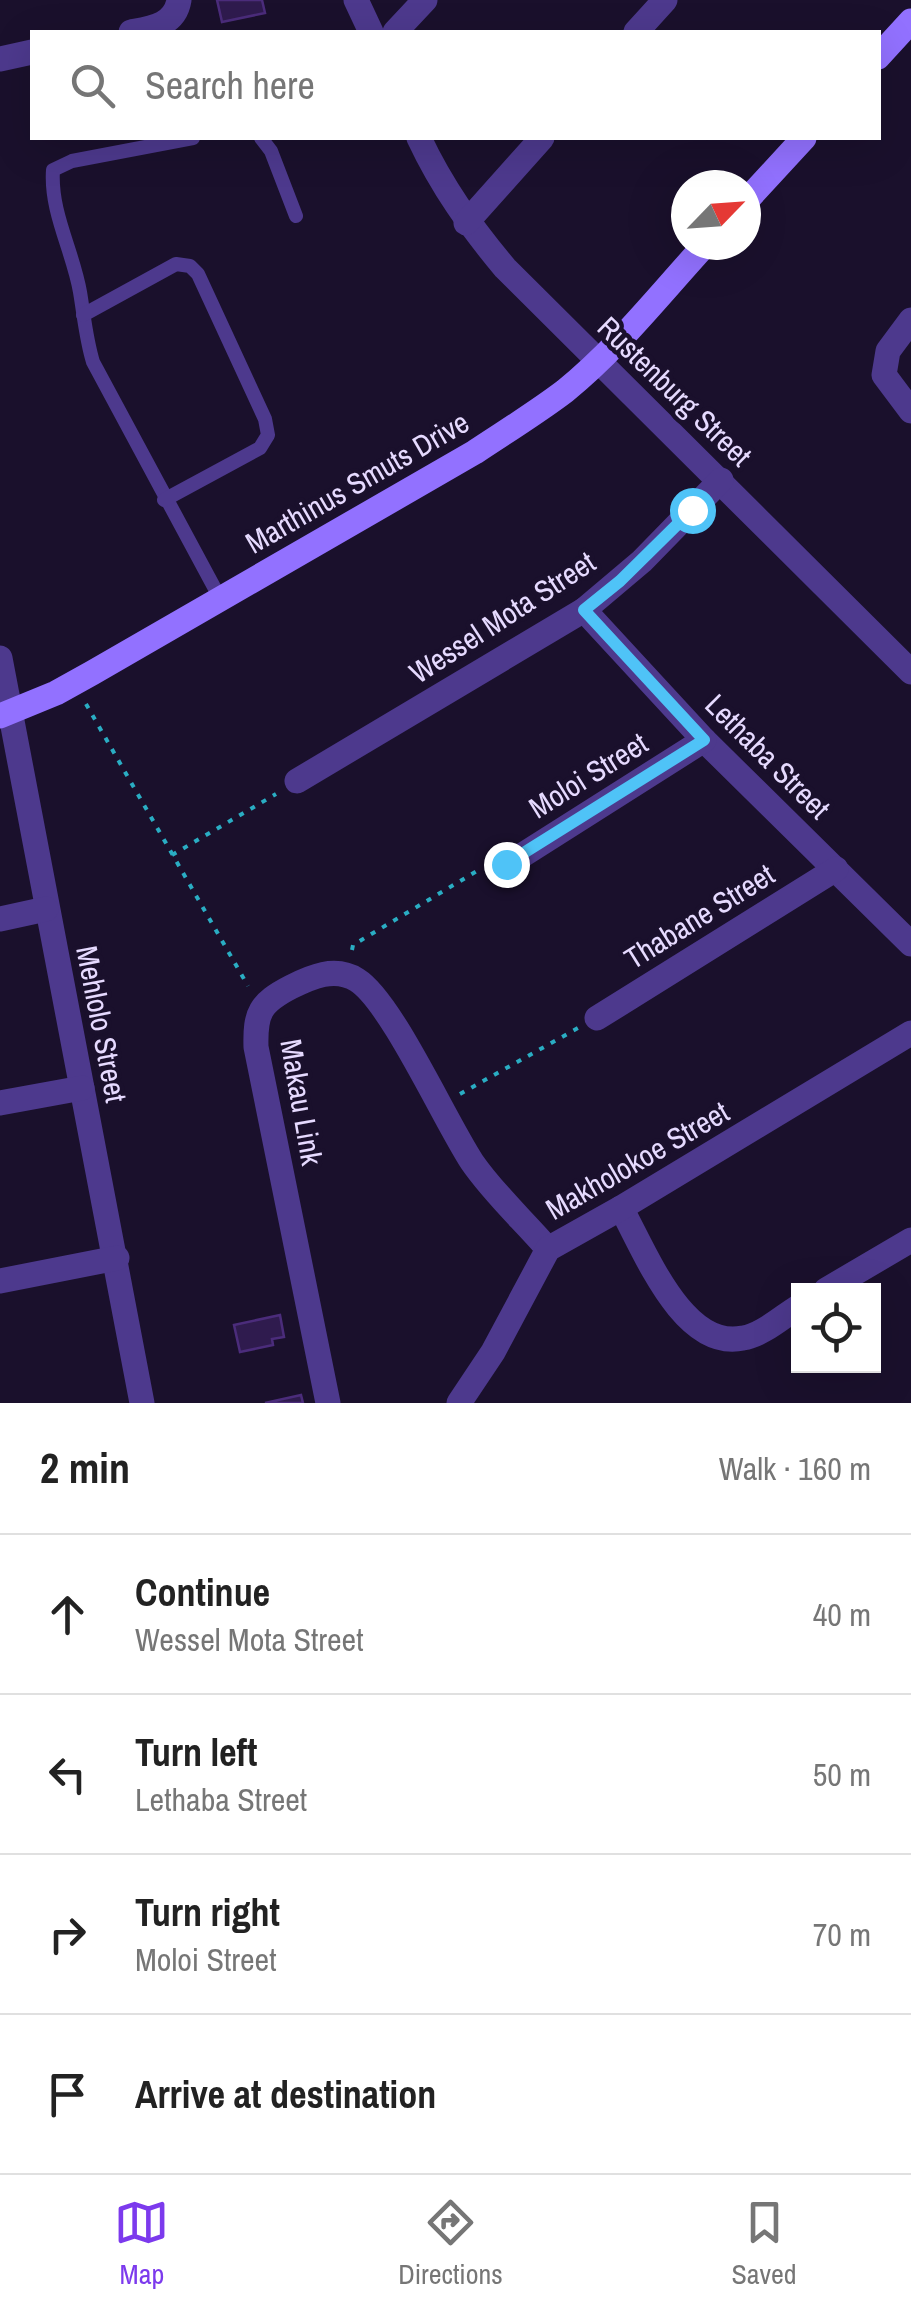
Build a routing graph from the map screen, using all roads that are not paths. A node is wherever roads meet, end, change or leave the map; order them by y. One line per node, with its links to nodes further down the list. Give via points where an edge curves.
1 (178, 0): 6 (street, via 172,17)
2 (356, 0): 7 (street)
3 (425, 0): 8 (street)
4 (665, 0): 9 (street)
5 (911, 22): 11 (street)
6 (143, 30)
7 (371, 30)
8 (397, 30)
9 (638, 30)
10 (30, 52): 12 (street)
11 (881, 54)
12 (0, 58)
13 (183, 140): 22 (lane, via 72,160 54,170 52,190)
14 (263, 140): 19 (lane)
15 (420, 140): 20 (street, Rustenburg Street)
16 (540, 140): 20 (street)
17 (802, 140): 18 (street)
18 (761, 184)
19 (296, 216)
20 (466, 223): 24 (street, Rustenburg Street)
21 (691, 260): 24 (street, Marthinus Smuts Drive)
22 (82, 315): 27 (lane, via 93,362); 27 (lane, via 176,264 190,266 266,418 268,436 260,448)
23 (911, 320): 25 (street, via 888,351 884,375)
24 (598, 362): 26 (street, Rustenburg Street); 28 (street, Marthinus Smuts Drive, via 475,452)
25 (911, 411)
26 (721, 480): 29 (street, Wessel Mota Street); 31 (street, Rustenburg Street)
27 (164, 500): 28 (lane)
28 (221, 600): 32 (street, Marthinus Smuts Drive)
29 (584, 610): 33 (street, Lethaba Street); 34 (street, Wessel Mota Street)
30 (0, 658): 32 (street, Mehlolo Street)
31 (911, 672)
32 (4, 715): 37 (street, Mehlolo Street)
33 (704, 740): 35 (street, Moloi Street); 36 (street, Lethaba Street)
34 (298, 781)
35 (506, 864)
36 (836, 868): 39 (street, Lethaba Street); 40 (street, Thabane Street)
37 (46, 909): 38 (street); 42 (street, Mehlolo Street)
38 (0, 919)
39 (911, 944)
40 (597, 1018)
41 (911, 1033): 44 (street, Makholokoe Street)
42 (82, 1088): 43 (street); 47 (street, Mehlolo Street)
43 (0, 1104)
44 (621, 1208): 46 (street, Makholokoe Street); 50 (street, via 671,1296 699,1330 746,1338)
45 (911, 1240): 49 (street)
46 (548, 1249): 52 (street, Makau Link, via 488,1184 360,982 334,972 288,988 260,1008 256,1047); 53 (street, Makholokoe Street)
47 (116, 1258): 48 (street); 51 (street, Mehlolo Street)
48 (0, 1281)
49 (838, 1283)
50 (791, 1311)
51 (142, 1403)
52 (328, 1403)
53 (459, 1403)

